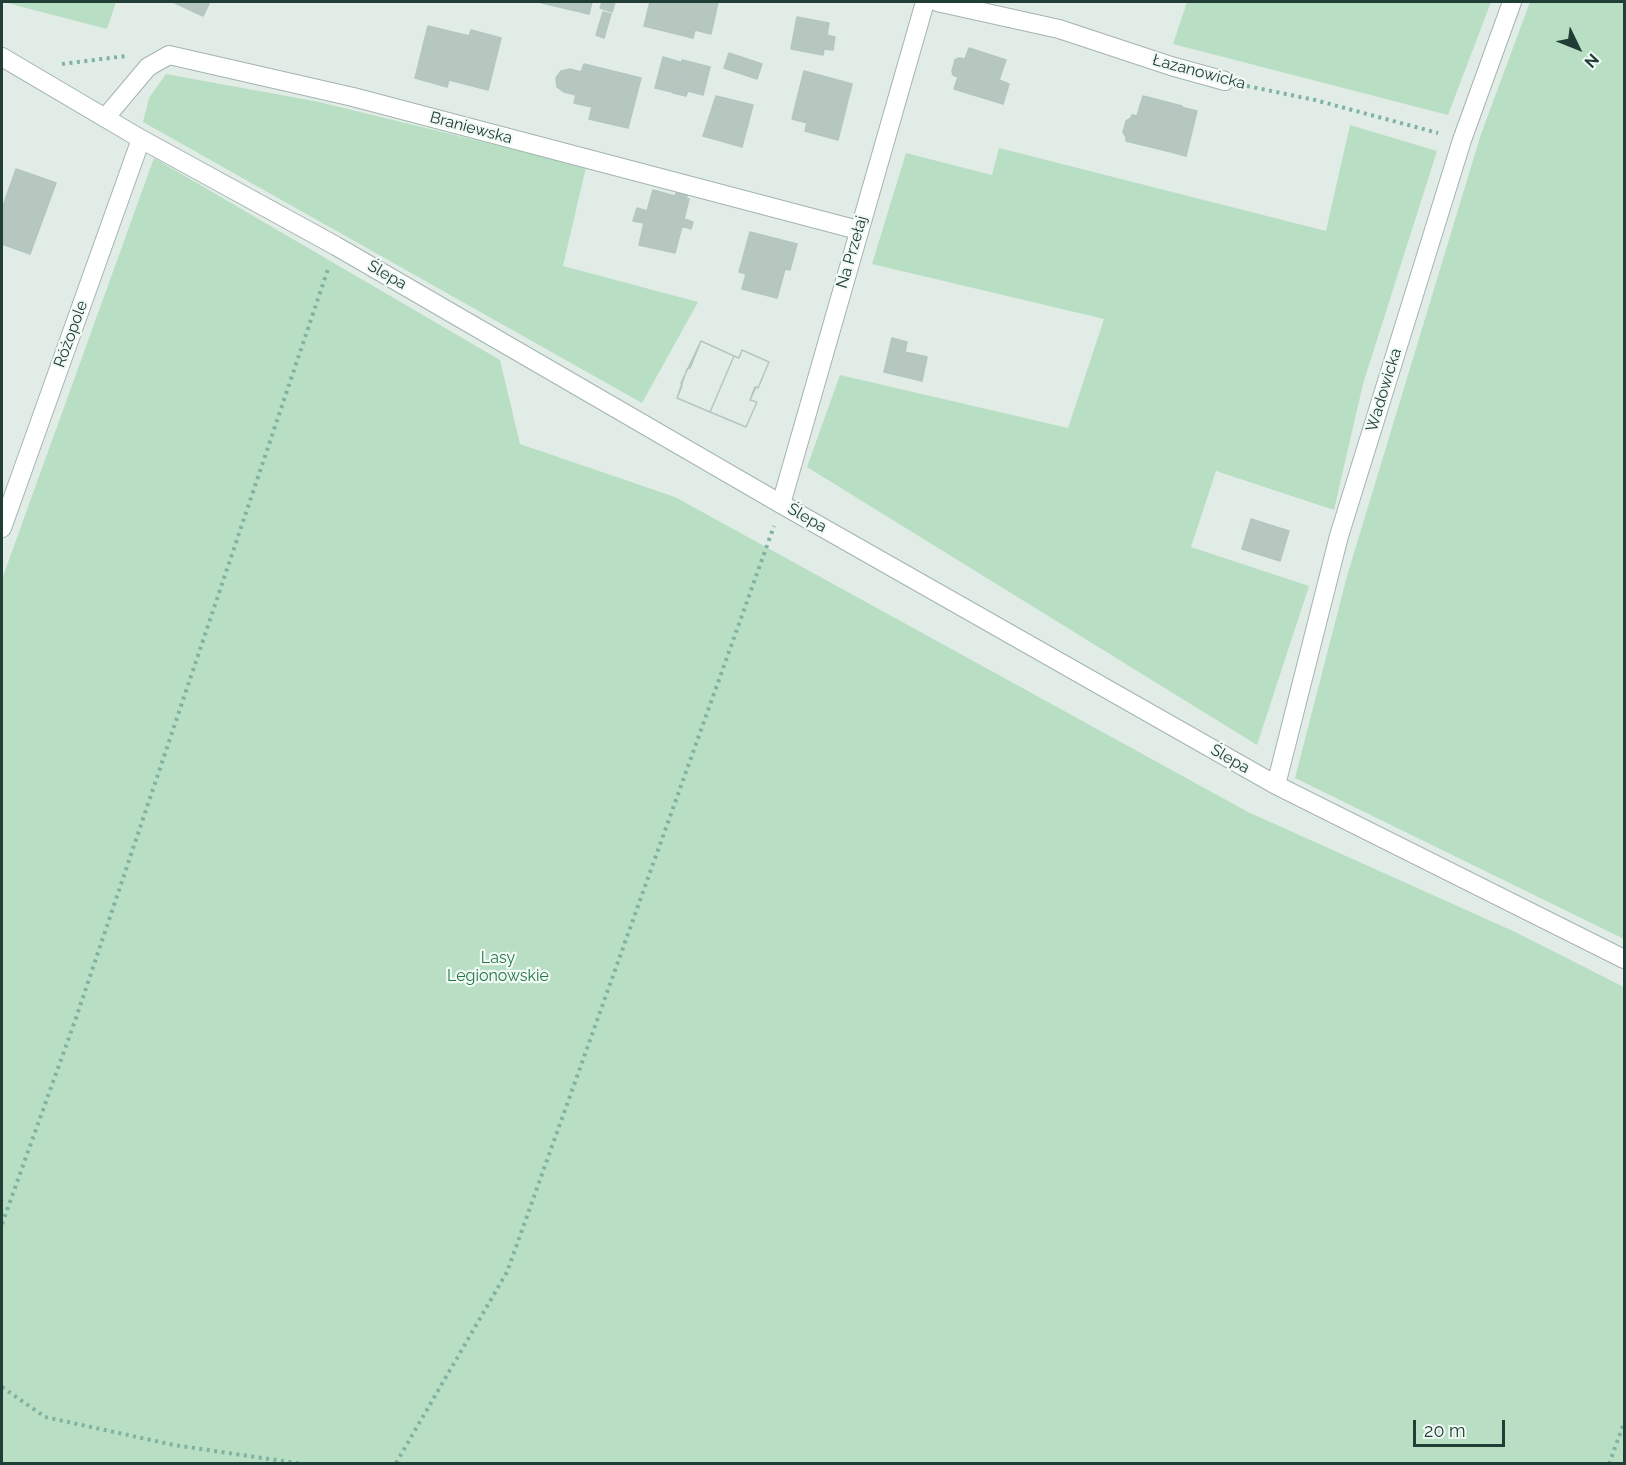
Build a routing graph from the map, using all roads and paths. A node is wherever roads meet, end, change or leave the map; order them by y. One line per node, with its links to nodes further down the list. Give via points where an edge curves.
1 (925, 2): 11 (street, Na Przełaj)
2 (937, 2): 7 (street, Łazanowicka, via 1059,29)
3 (1512, 2): 10 (street, Wadowicka)
4 (169, 55): 6 (path, via 114,56); 8 (street, via 148,66); 11 (street, Braniewska, via 353,97)
5 (2, 57): 6 (street, Ślepa)
6 (23, 70): 8 (street, Ślepa)
7 (1225, 81): 10 (path, Łazanowicka, via 1314,100)
8 (105, 118): 9 (street, Ślepa)
9 (141, 139): 12 (street, Ślepa); 14 (street, Różopole)
10 (1462, 140): 15 (street, Wadowicka, via 1339,536)
11 (858, 230): 13 (street, Na Przełaj)
12 (336, 246): 13 (street, Ślepa); 17 (path, via 76,1018)
13 (781, 504): 15 (street, Ślepa); 20 (path, via 507,1272)
14 (2, 528)
15 (1276, 785): 16 (street, Ślepa)
16 (1624, 959)
17 (2, 1224)
18 (2, 1387): 21 (path, via 45,1417 174,1445)
19 (1624, 1423): 24 (path)
20 (396, 1463): 22 (path); 23 (path)
21 (303, 1464)
22 (373, 1464)
23 (402, 1464)
24 (1609, 1464)

